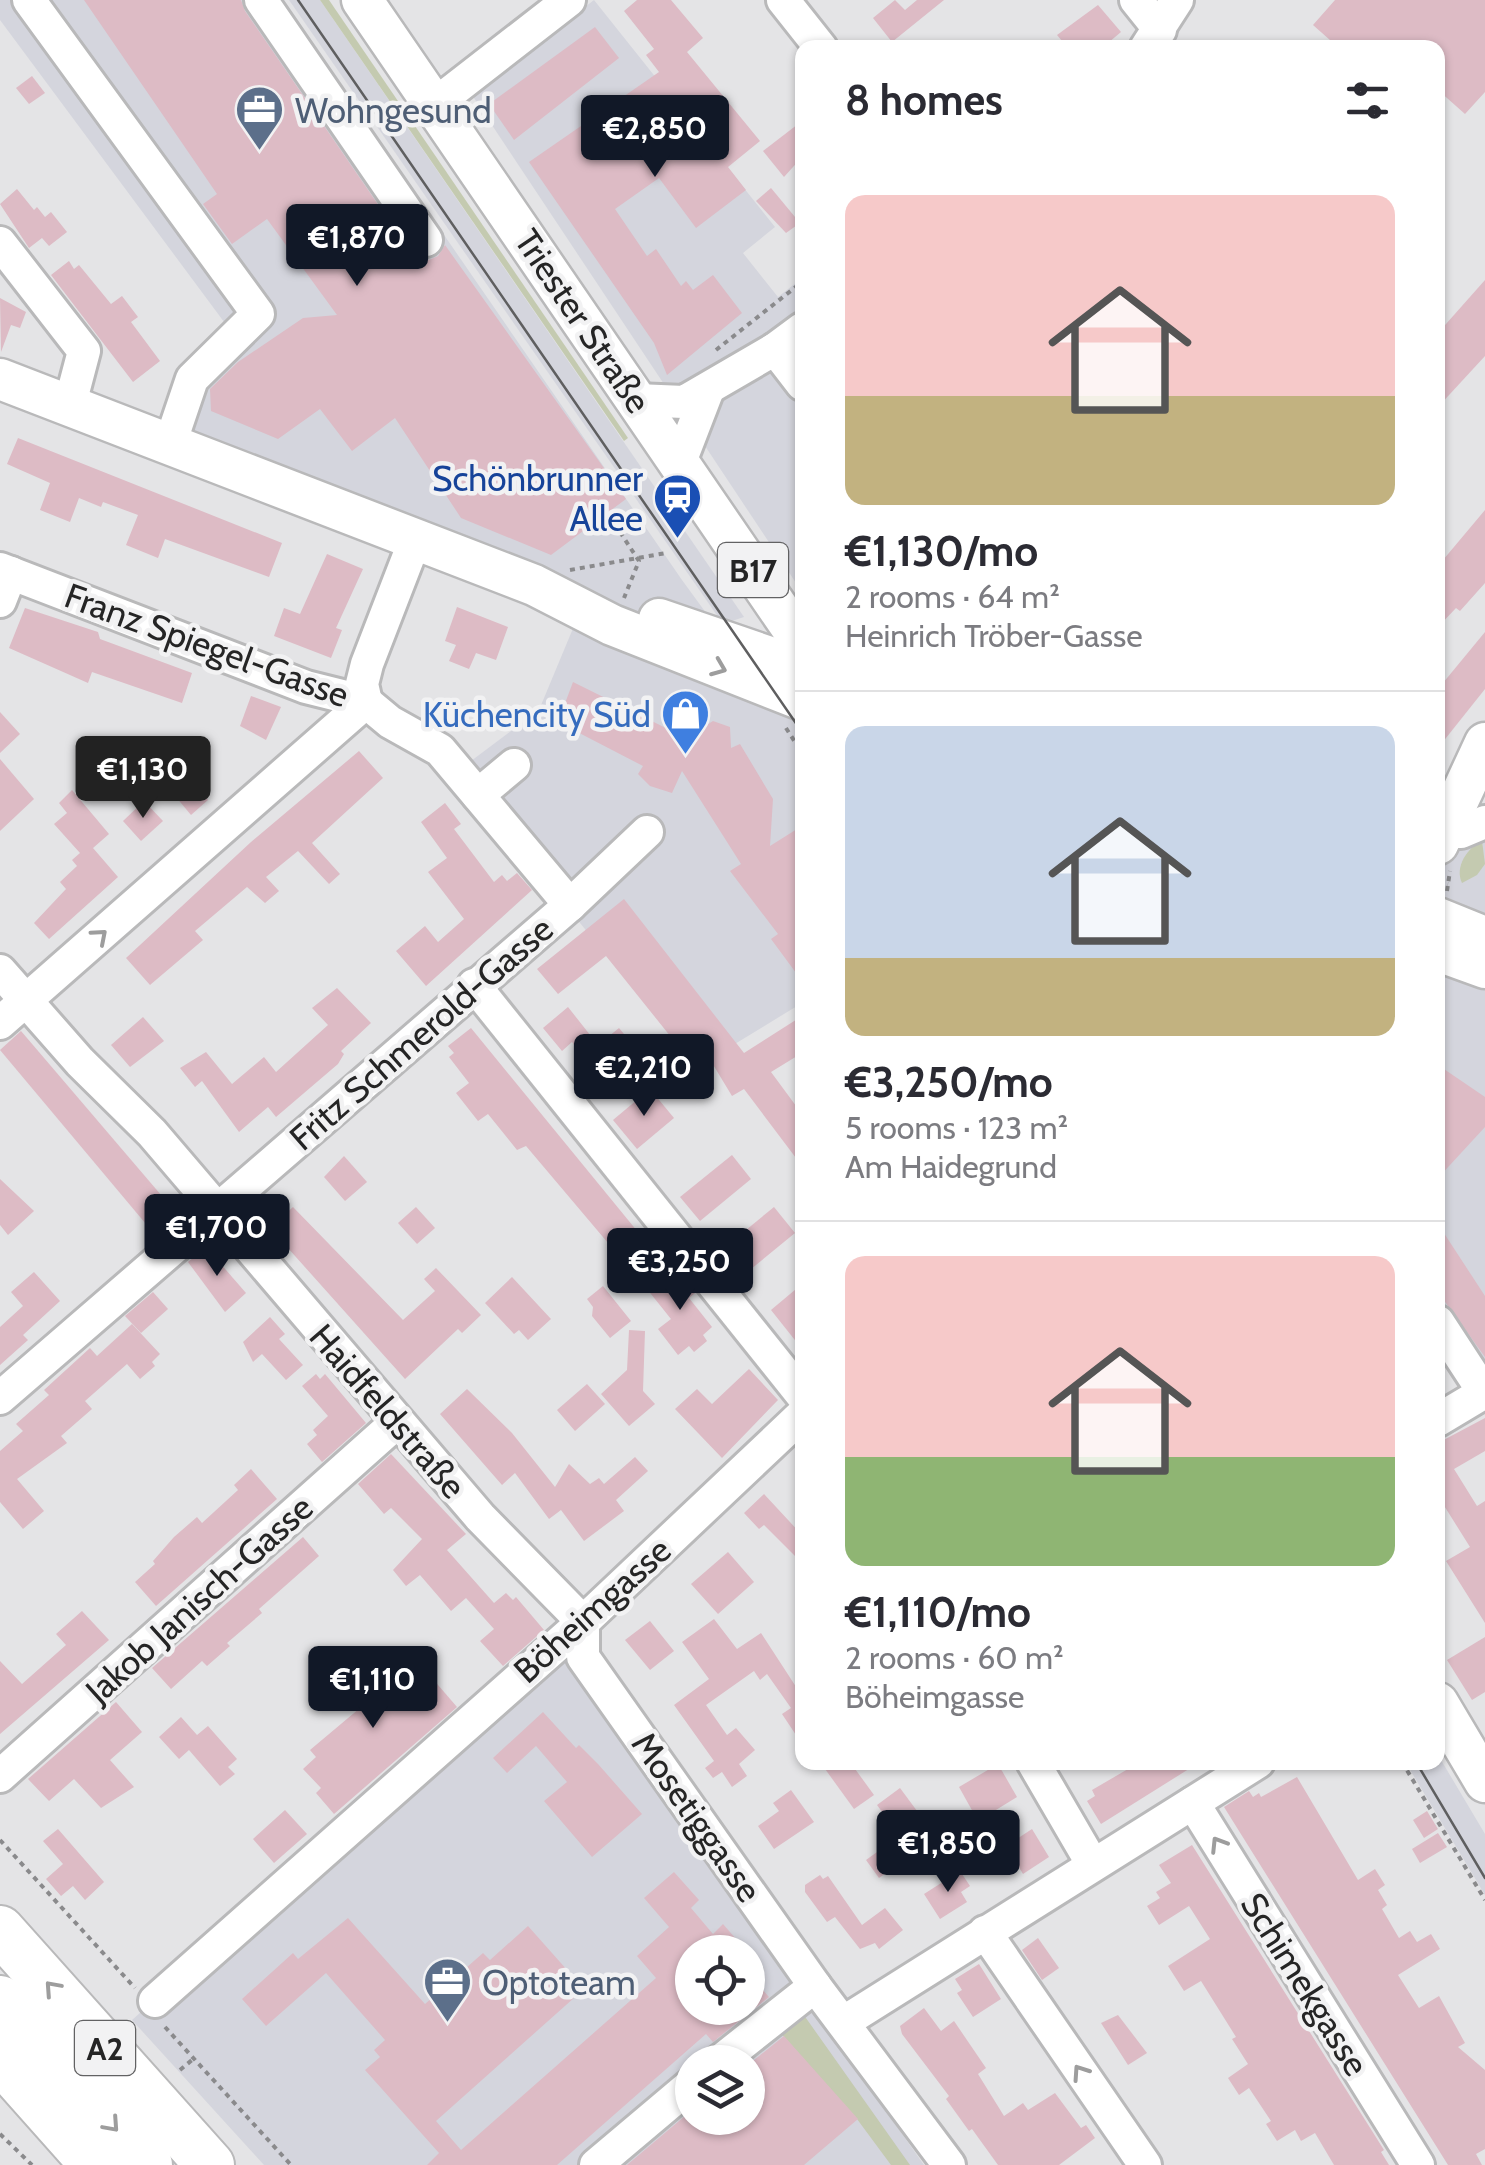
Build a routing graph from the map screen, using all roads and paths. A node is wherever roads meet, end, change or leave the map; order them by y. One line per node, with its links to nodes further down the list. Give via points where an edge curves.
1 (29, 0): 20 (street, via 258,314 192,379)
2 (261, 0): 11 (street)
3 (362, 0): 10 (main road, Triester Straße / B17)
4 (569, 0): 10 (street)
5 (783, 0): 9 (street)
6 (1136, 0): 8 (street)
7 (1177, 0): 8 (street)
8 (1153, 39)
9 (814, 40)
10 (434, 104): 18 (main road, Triester Straße / B17)
11 (426, 240)
12 (0, 243): 19 (street, via 84,351)
13 (795, 334): 14 (street)
14 (775, 349): 15 (street); 17 (street)
15 (795, 375)
16 (0, 379): 19 (main road)
17 (706, 392): 18 (street, via 684,402); 21 (street)
18 (636, 400): 21 (main road, Triester Straße / B17)
19 (70, 404): 20 (main road)
20 (170, 444): 23 (main road)
21 (680, 462): 29 (main road, Triester Straße / B17)
22 (620, 532): 25 (path)
23 (416, 540): 27 (main road); 32 (street, via 367,664)
24 (666, 553): 25 (path)
25 (639, 561): 27 (path, via 572,568); 28 (path)
26 (4, 581): 32 (street, Franz Spiegel-Gasse)
27 (543, 586): 28 (main road); 31 (main road, one-way to 31, via 612,625)
28 (620, 607): 30 (main road)
29 (795, 633)
30 (795, 665)
31 (795, 697)
32 (366, 702): 37 (street, Franz Spiegel-Gasse, via 431,742); 49 (street, one-way to 32)
33 (1485, 724): 36 (main road)
34 (1485, 743): 39 (main road)
35 (514, 766): 37 (street)
36 (1445, 775)
37 (478, 795): 43 (street, Franz Spiegel-Gasse)
38 (1485, 822): 41 (street)
39 (1445, 827)
40 (648, 832): 43 (street, Fritz Schmerold-Gasse)
41 (1445, 836)
42 (1445, 903): 44 (main road)
43 (570, 905): 48 (street, Fritz Schmerold-Gasse)
44 (1485, 937)
45 (1445, 953): 46 (main road)
46 (1485, 968)
47 (0, 971): 49 (street, Haidfeldstraße)
48 (474, 986): 51 (street, Fritz Schmerold-Gasse); 53 (street)
49 (26, 1000): 50 (street); 51 (street, Haidfeldstraße)
50 (0, 1023)
51 (216, 1209): 55 (street, Fritz Schmerold-Gasse); 58 (street, Haidfeldstraße)
52 (1445, 1333): 54 (street)
53 (795, 1386)
54 (1485, 1393): 56 (street)
55 (0, 1398)
56 (1445, 1416)
57 (795, 1421): 59 (street, Böheimgasse)
58 (397, 1422): 59 (street, Haidfeldstraße); 64 (street, Jakob Janisch-Gasse)
59 (582, 1622): 72 (street, Mosetiggasse, via 584,1657); 74 (street, Böheimgasse)
60 (1445, 1715): 65 (main road)
61 (1039, 1770): 68 (street)
62 (1245, 1770): 66 (street)
63 (1407, 1770): 69 (path)
64 (0, 1776)
65 (1485, 1782)
66 (1193, 1803): 68 (street); 90 (street, Schimekgasse, one-way to 66)
67 (0, 1840): 74 (path)
68 (1093, 1865): 71 (street)
69 (1485, 1900)
70 (0, 1930): 88 (highway, A2, one-way to 70)
71 (985, 1932): 75 (street); 84 (street, one-way to 71)
72 (815, 1986): 75 (street, Mosetiggasse); 76 (street)
73 (0, 2000): 87 (highway, A2, one-way to 87)
74 (157, 2008): 78 (path)
75 (844, 2022): 83 (street, Mosetiggasse)
76 (740, 2045)
77 (0, 2058): 86 (highway)
78 (193, 2058): 79 (path); 89 (path)
79 (180, 2070)
80 (675, 2100): 82 (street)
81 (0, 2134): 85 (path)
82 (612, 2160)
83 (941, 2161)
84 (1132, 2161)
85 (32, 2165)
86 (95, 2165)
87 (148, 2165)
88 (210, 2165)
89 (291, 2165)
90 (1418, 2165)

